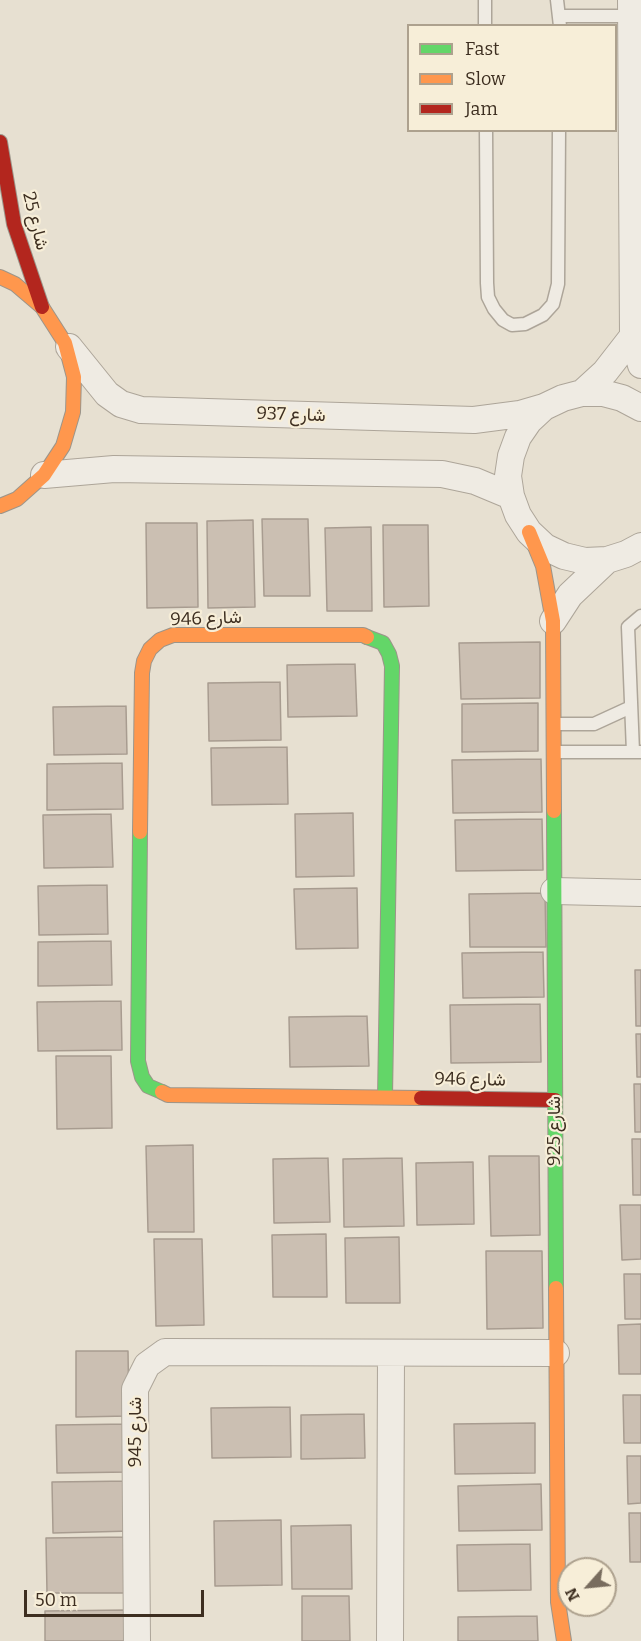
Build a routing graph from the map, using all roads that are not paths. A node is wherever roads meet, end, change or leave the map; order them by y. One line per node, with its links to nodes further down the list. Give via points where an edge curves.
1 (485, 0): 5 (lane)
2 (557, 0): 4 (lane)
3 (631, 8): 4 (lane); 6 (street)
4 (560, 21)
5 (485, 24)
6 (623, 48): 10 (street)
7 (486, 132): 8 (lane, via 488,297 503,320 512,325 525,324 543,315 553,304 558,284)
8 (559, 132)
9 (0, 142): 12 (street, شارع 25, via 14,224)
10 (636, 145): 13 (street)
11 (0, 277): 12 (street, via 15,284)
12 (42, 307): 14 (street)
13 (633, 336): 15 (street); 16 (street, via 605,372)
14 (65, 343): 17 (street, شارع 937, via 107,394 121,404 141,410 474,420); 19 (street, via 74,377 73,412 63,446)
15 (641, 365)
16 (582, 393): 17 (street, شارع 937); 18 (street, via 603,393)
17 (544, 407): 20 (street, via 518,437 508,476)
18 (641, 408)
19 (44, 475): 20 (street, via 114,469 441,474 475,481); 21 (street, via 16,499)
20 (511, 496): 22 (street)
21 (0, 506)
22 (529, 532): 24 (street, via 564,556 585,561); 26 (street, شارع 925, via 543,566)
23 (641, 546): 24 (street)
24 (607, 560): 26 (street, via 570,595)
25 (641, 616): 27 (lane, via 628,627)
26 (553, 621): 28 (street, شارع 925)
27 (631, 707): 28 (lane, via 594,724); 30 (lane)
28 (553, 724): 29 (street, شارع 925)
29 (553, 752): 30 (lane); 31 (street, شارع 925)
30 (637, 752)
31 (554, 891): 32 (street); 34 (street, شارع 925)
32 (641, 894)
33 (385, 1097): 33 (street, شارع 946, via 168,1095 148,1086 142,1077 138,1061 142,673 150,649 160,640 173,635 363,636 383,643 389,654 392,666); 34 (street, شارع 946)
34 (555, 1100): 36 (street, شارع 925)
35 (391, 1353): 36 (street, شارع 945); 37 (street, شارع 945, via 165,1352 147,1365 135,1389); 38 (street)
36 (556, 1353): 39 (street, شارع 925, via 558,1602)
37 (137, 1641)
38 (390, 1641)
39 (564, 1641)

